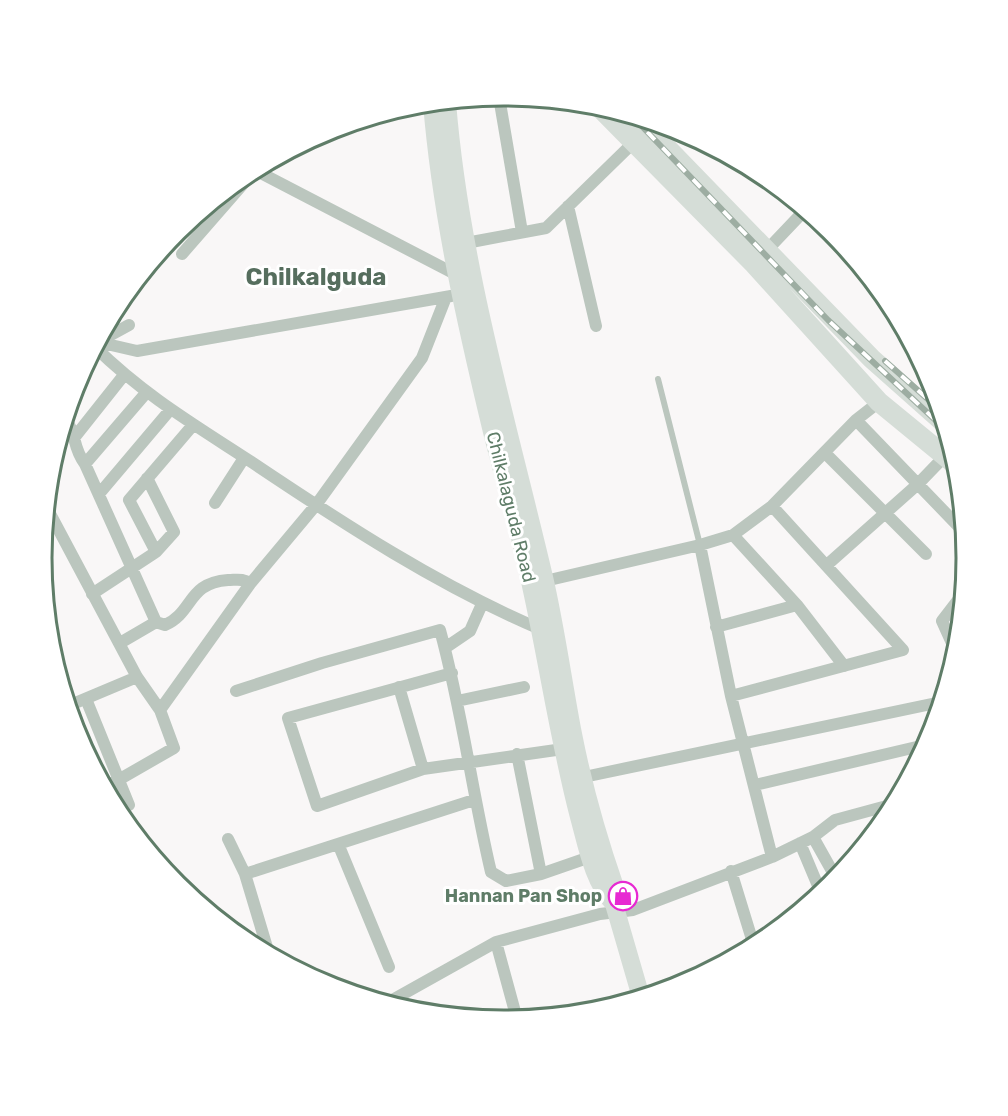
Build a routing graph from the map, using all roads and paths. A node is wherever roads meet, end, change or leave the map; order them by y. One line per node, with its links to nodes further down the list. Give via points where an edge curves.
1 (501, 106): 11 (street)
2 (448, 110): 12 (main road, Chilkalaguda Road, via 452,170)
3 (433, 112): 15 (main road, Chilkalaguda Road)
4 (611, 120): 6 (main road)
5 (651, 131): 13 (main road)
6 (633, 143): 9 (street); 24 (main road, via 754,264)
7 (265, 175): 15 (street)
8 (231, 199): 14 (street)
9 (568, 206): 11 (street, via 546,228); 17 (street)
10 (799, 216): 13 (street)
11 (522, 232): 12 (street)
12 (466, 243): 51 (main road, Chilkalaguda Road, via 506,428)
13 (766, 251): 26 (main road, via 872,359)
14 (182, 254)
15 (455, 288): 19 (street, via 137,351); 40 (street, via 422,358); 59 (main road, Chilkalaguda Road)
16 (129, 325): 18 (street)
17 (596, 326)
18 (112, 335)
19 (107, 344)
20 (102, 353): 21 (street)
21 (124, 375): 23 (street); 30 (street)
22 (658, 380): 46 (lane)
23 (146, 393): 25 (street); 34 (street)
24 (879, 402): 27 (street); 32 (main road)
25 (170, 411): 28 (street); 38 (street)
26 (932, 412)
27 (856, 420): 31 (street); 37 (street)
28 (193, 425): 33 (street); 36 (street)
29 (71, 431): 30 (street)
30 (74, 438): 34 (street, via 75,451)
31 (825, 453): 41 (street); 42 (street)
32 (944, 457)
33 (244, 458): 39 (street); 40 (street)
34 (85, 464): 38 (street)
35 (946, 465): 37 (street)
36 (147, 478): 47 (street, via 129,500); 47 (street, via 174,532)
37 (918, 484): 42 (street); 44 (street)
38 (99, 494): 50 (street)
39 (215, 502)
40 (316, 505): 52 (street); 54 (street)
41 (772, 506): 45 (street); 49 (street)
42 (885, 513): 48 (street); 49 (street)
43 (54, 521): 53 (street)
44 (954, 522)
45 (733, 535): 46 (street); 55 (street)
46 (700, 546): 51 (street); 58 (street)
47 (156, 552): 50 (street)
48 (926, 554)
49 (828, 564): 63 (street, via 903,650)
50 (131, 571): 53 (street); 57 (street)
51 (545, 581): 81 (main road, Chilkalaguda Road)
52 (250, 584): 57 (street, via 244,579 210,582 192,597 174,621 165,626); 74 (street)
53 (92, 594): 61 (street)
54 (482, 604): 59 (street); 62 (street, via 470,631)
55 (796, 605): 58 (street); 63 (street)
56 (953, 607): 60 (street, via 942,621)
57 (156, 622): 61 (street)
58 (716, 627): 69 (street)
59 (540, 629): 77 (main road, Chilkalaguda Road)
60 (949, 636)
61 (120, 643): 65 (street)
62 (445, 648): 64 (street); 68 (street, via 440,630)
63 (844, 666): 69 (street)
64 (452, 673): 66 (street); 71 (street)
65 (137, 677): 70 (street); 74 (street)
66 (399, 687): 80 (street); 80 (street, via 288,718 317,806)
67 (524, 687): 71 (street)
68 (236, 691)
69 (731, 696): 75 (street)
70 (86, 699): 72 (street); 82 (street)
71 (457, 701): 79 (street)
72 (76, 703)
73 (932, 704): 75 (street)
74 (160, 710): 82 (street, via 174,748)
75 (744, 743): 81 (street); 84 (street)
76 (914, 748): 84 (street)
77 (563, 749): 78 (street); 92 (main road, Chilkalaguda Road)
78 (518, 754): 79 (street); 97 (street)
79 (470, 763): 80 (street); 85 (street)
80 (423, 769)
81 (584, 777): 99 (main road, Chilkalaguda Road, via 615,887)
82 (120, 779): 83 (street); 86 (street)
83 (112, 782)
84 (755, 785): 93 (street)
85 (474, 800): 91 (street); 97 (street, via 491,872 506,881)
86 (129, 805)
87 (880, 808): 88 (street, via 834,820)
88 (813, 837): 90 (street); 94 (street)
89 (228, 839): 96 (street)
90 (800, 843): 93 (street); 98 (street)
91 (339, 846): 96 (street); 103 (street)
92 (590, 857): 97 (street); 99 (main road, Chilkalaguda Road)
93 (772, 857): 95 (street)
94 (831, 869)
95 (731, 871): 99 (street, via 633,910); 100 (street)
96 (245, 874): 101 (street)
97 (541, 874)
98 (817, 883)
99 (615, 908): 102 (street); 104 (main road, Chilkalaguda Road)
100 (751, 936)
101 (264, 940)
102 (496, 942): 105 (street); 106 (street)
103 (389, 967)
104 (639, 989)
105 (398, 997)
106 (514, 1010)

